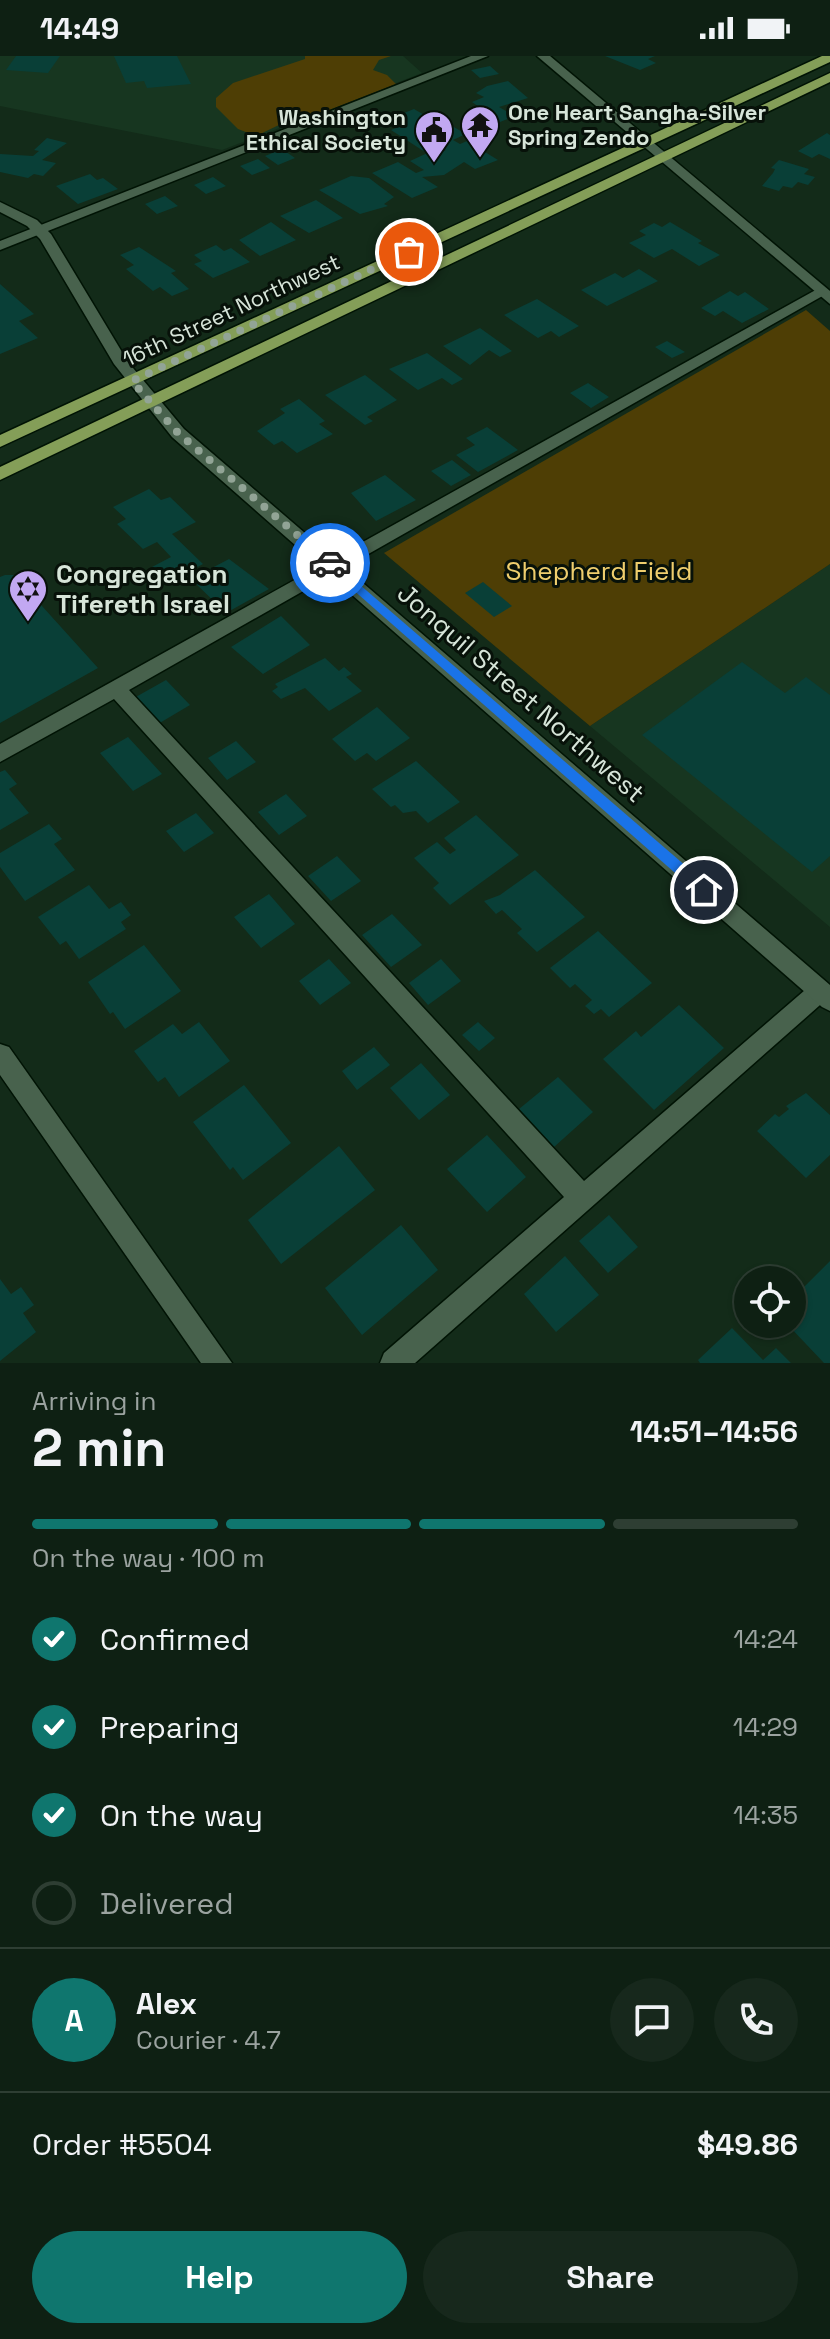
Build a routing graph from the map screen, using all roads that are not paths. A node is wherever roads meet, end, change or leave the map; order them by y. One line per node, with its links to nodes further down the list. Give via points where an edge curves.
1 (482, 56): 8 (street)
2 (543, 56): 5 (street)
3 (830, 57): 5 (main road, 16th Street Northwest)
4 (830, 77): 6 (main road, 16th Street Northwest)
5 (645, 142): 6 (street); 11 (main road, 16th Street Northwest)
6 (663, 158): 10 (street); 12 (main road, 16th Street Northwest)
7 (0, 206): 8 (street, Jonquil Street Northwest)
8 (39, 229): 9 (street); 11 (street, Jonquil Street Northwest)
9 (0, 246)
10 (825, 295): 15 (street)
11 (132, 381): 12 (street, Jonquil Street Northwest); 13 (main road, 16th Street Northwest)
12 (148, 403): 14 (main road, 16th Street Northwest); 15 (street, Jonquil Street Northwest)
13 (0, 442)
14 (0, 474)
15 (333, 565): 16 (street); 18 (street, Jonquil Street Northwest)
16 (116, 689): 17 (street); 20 (street)
17 (0, 754)
18 (825, 996): 20 (street)
19 (0, 1055): 21 (street)
20 (583, 1199): 22 (street)
21 (218, 1363)
22 (394, 1363)

